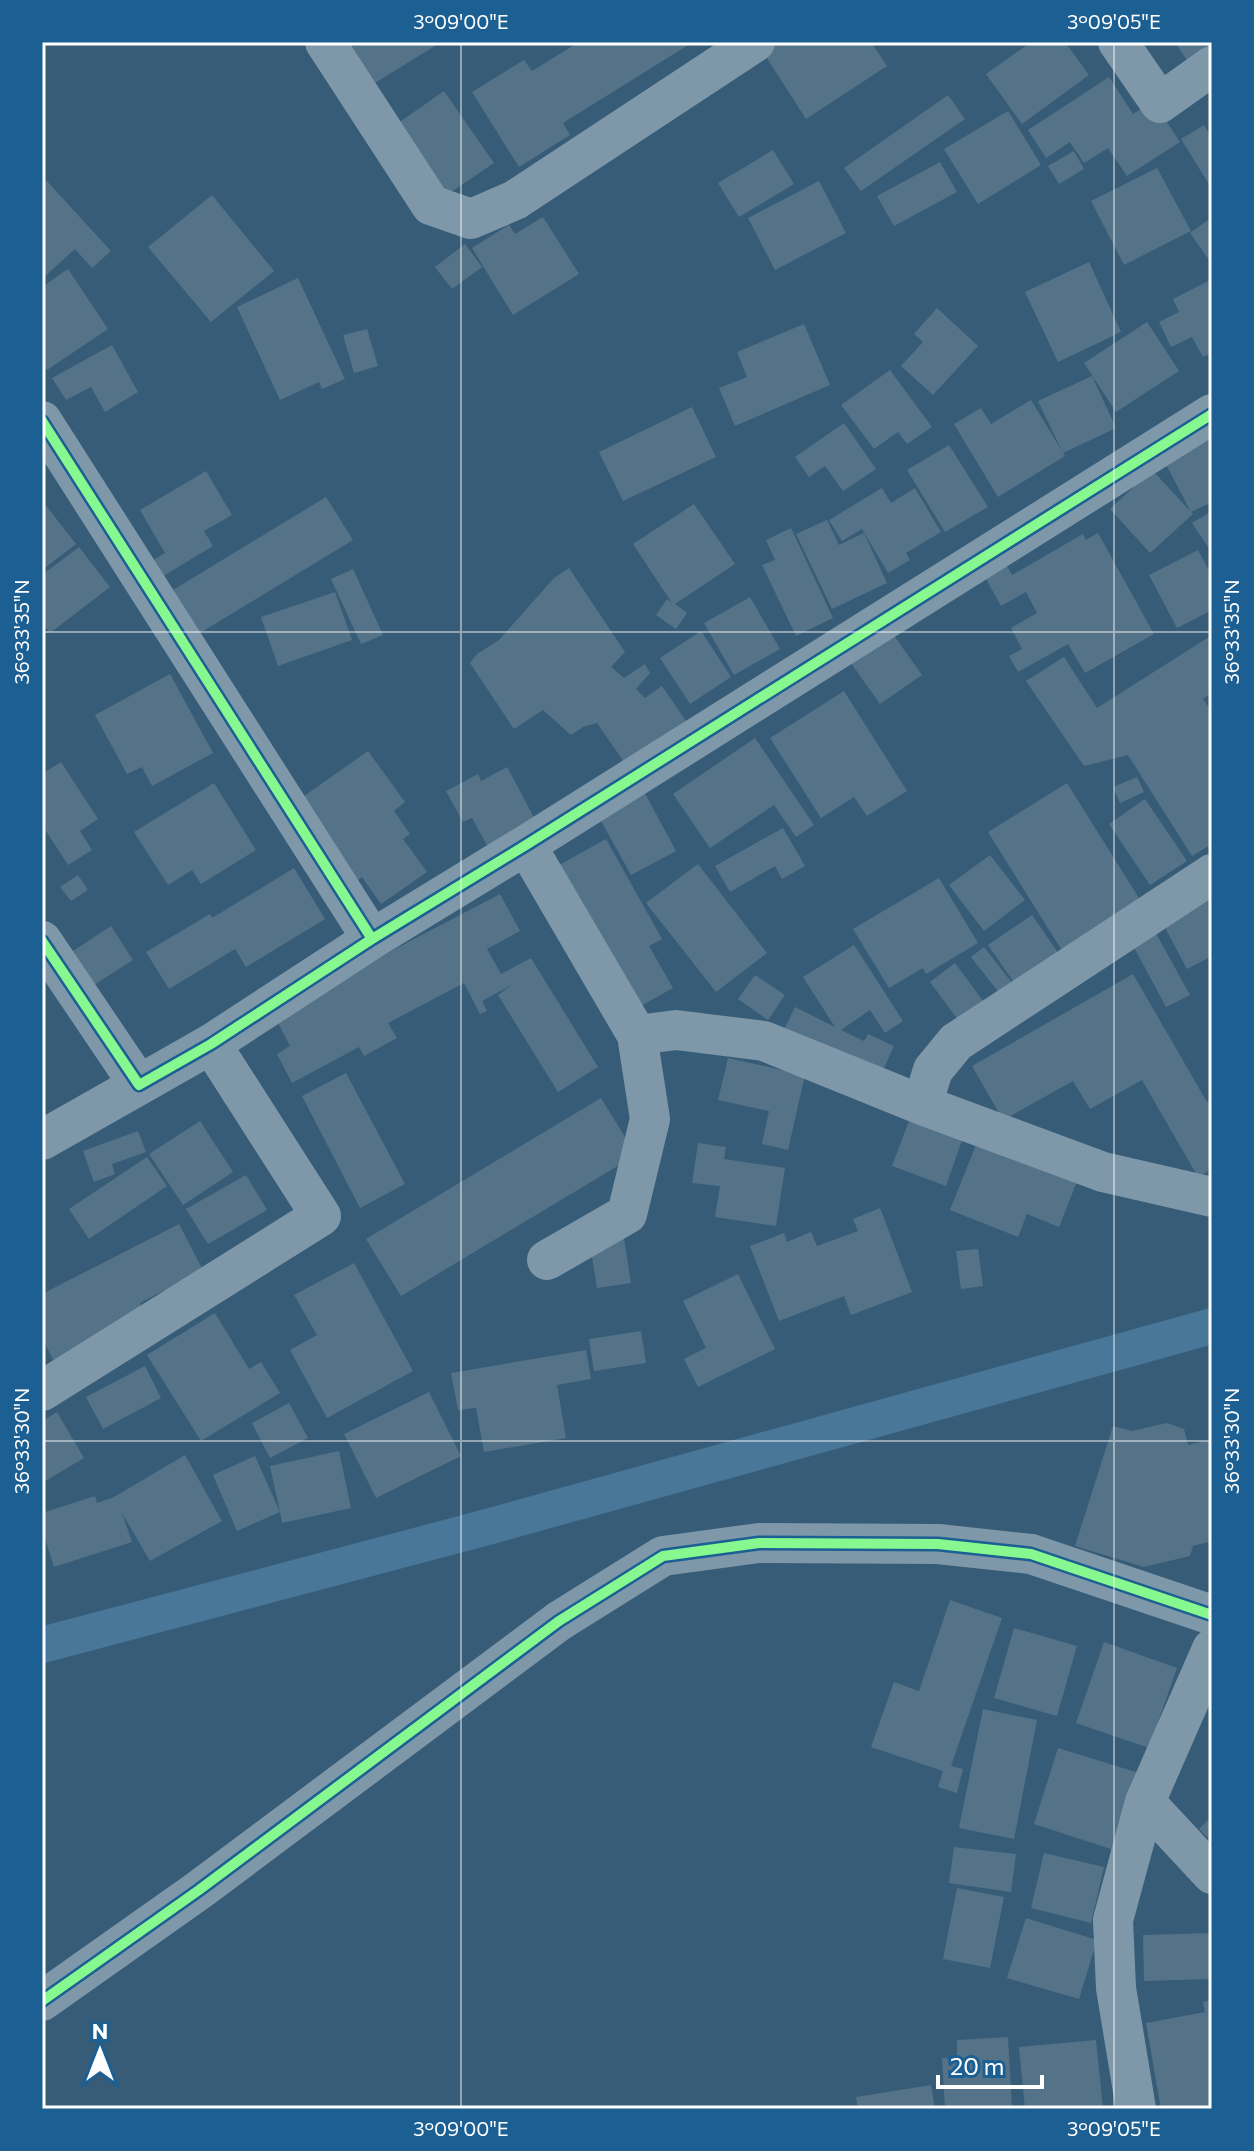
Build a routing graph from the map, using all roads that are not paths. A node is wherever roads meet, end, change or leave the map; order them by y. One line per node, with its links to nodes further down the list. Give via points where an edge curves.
1 (325, 42): 2 (street, via 431,205 471,219 515,200)
2 (755, 42)
3 (1118, 42): 4 (street, via 1160,103)
4 (1212, 66)
5 (1212, 414): 7 (street)
6 (42, 421): 9 (street)
7 (526, 845): 9 (street); 11 (street)
8 (1212, 874): 14 (street, via 956,1042 933,1070)
9 (372, 939): 12 (street)
10 (42, 941): 13 (street)
11 (637, 1035): 14 (street, via 676,1030 764,1041); 17 (street, via 650,1119 627,1214)
12 (211, 1044): 13 (street); 18 (street, via 321,1216)
13 (139, 1085): 15 (street)
14 (922, 1105): 16 (street, via 1103,1172)
15 (42, 1140)
16 (1212, 1197)
17 (547, 1260)
18 (42, 1391)
19 (1212, 1615): 23 (street, via 1031,1554 938,1544 759,1543 663,1556 559,1621)
20 (1212, 1649): 21 (street)
21 (1145, 1802): 22 (street); 24 (street, via 1113,1920 1116,1988)
22 (1212, 1874)
23 (42, 2001)
24 (1136, 2109)

